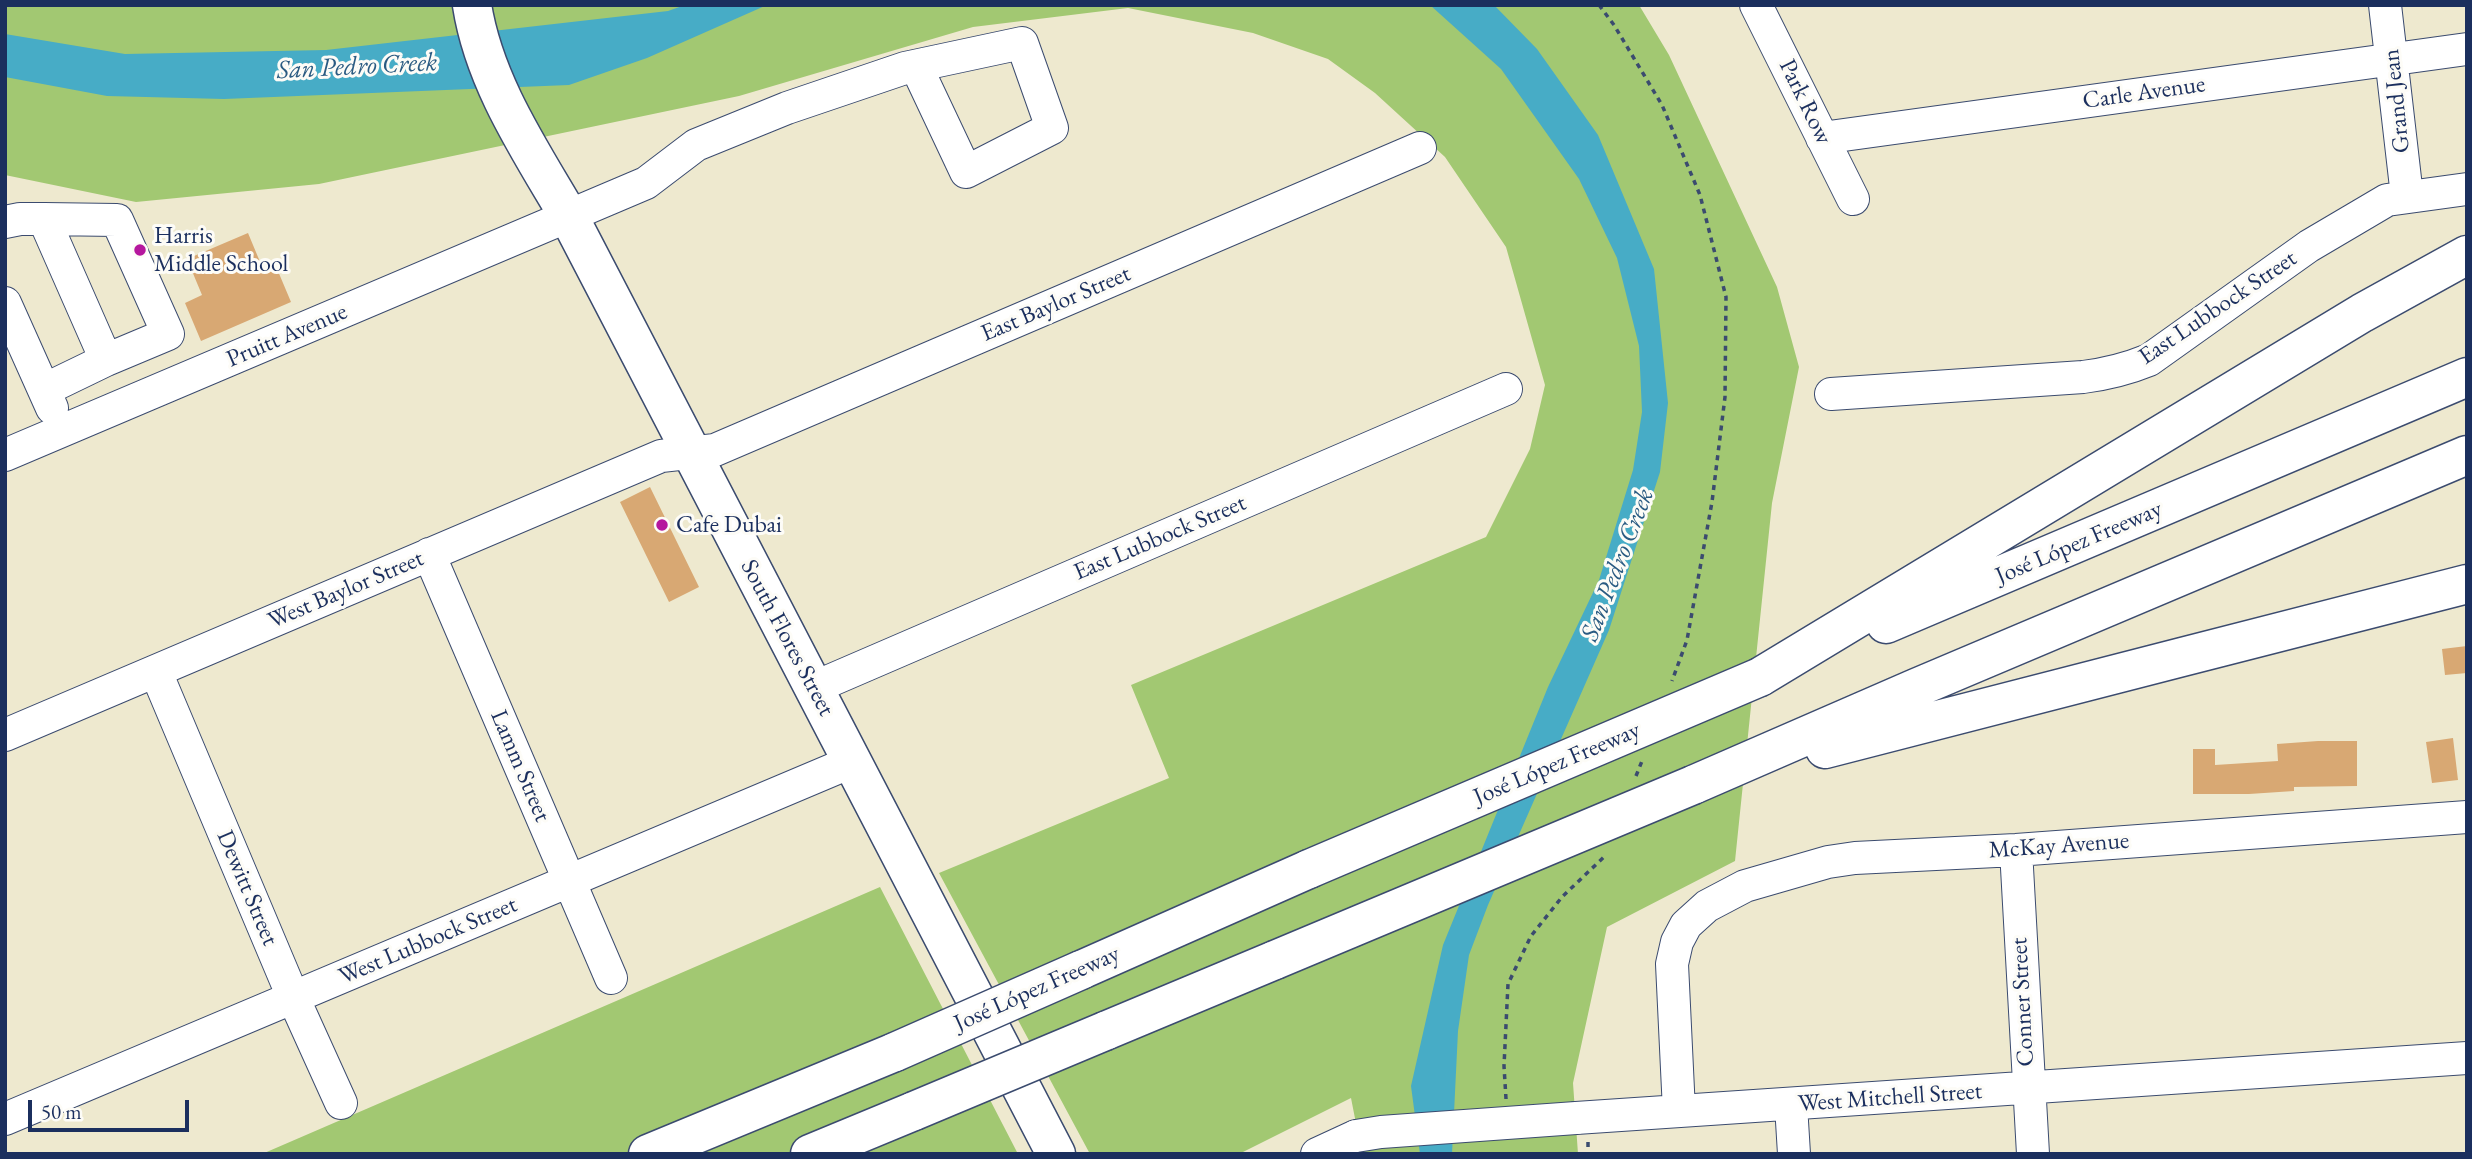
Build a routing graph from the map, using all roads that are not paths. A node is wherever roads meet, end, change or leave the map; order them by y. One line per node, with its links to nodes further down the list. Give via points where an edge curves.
1 (472, 5): 12 (main road, South Flores Street, via 503,102)
2 (1756, 5): 7 (street, Park Row)
3 (2385, 5): 5 (street, Grand Jean)
4 (2467, 50): 5 (street, Carle Avenue)
5 (2393, 59): 7 (street, Carle Avenue); 10 (street, Grand Jean)
6 (916, 66): 6 (street, Pruitt Avenue, via 1022,43 1052,128 966,172); 12 (street, Pruitt Avenue, via 787,108 695,145 646,183)
7 (1822, 138): 11 (street, Park Row)
8 (1420, 148): 25 (street, East Baylor Street, via 715,450)
9 (2467, 190): 10 (street, East Lubbock Street)
10 (2407, 196): 23 (street, East Lubbock Street, via 2387,200 2309,246 2136,366 2083,377)
11 (1853, 199)
12 (568, 215): 20 (street, Pruitt Avenue); 25 (main road, South Flores Street)
13 (44, 219): 14 (street); 17 (street, via 117,220); 18 (street)
14 (5, 222)
15 (2467, 255): 31 (main road, via 2362,313)
16 (5, 303): 22 (street)
17 (168, 334): 18 (street); 20 (street)
18 (106, 360): 22 (street)
19 (2467, 377): 31 (main road, José López Freeway)
20 (188, 378): 24 (street, Pruitt Avenue)
21 (1506, 388): 32 (street, East Lubbock Street)
22 (44, 390): 24 (street)
23 (1831, 394)
24 (62, 431): 26 (street, Pruitt Avenue)
25 (690, 452): 28 (street, West Baylor Street, via 661,456); 32 (main road, South Flores Street)
26 (5, 455)
27 (2467, 455): 35 (main road)
28 (429, 554): 30 (street, West Baylor Street); 38 (street, Lamm Street)
29 (2467, 584): 35 (main road)
30 (156, 671): 33 (street, West Baylor Street); 40 (street, Dewitt Street)
31 (1760, 677): 48 (main road, José López Freeway, bridge, via 895,1052)
32 (813, 688): 34 (main road, South Flores Street)
33 (5, 735)
34 (851, 762): 38 (street, West Lubbock Street); 51 (main road, South Flores Street)
35 (1702, 782): 45 (main road, bridge)
36 (2467, 817): 37 (street, McKay Avenue)
37 (2016, 850): 42 (street, Conner Street); 46 (street, McKay Avenue, via 1828,862 1745,886 1707,906 1686,925 1672,964)
38 (570, 881): 39 (street, Lamm Street); 40 (street, West Lubbock Street)
39 (611, 978)
40 (293, 997): 43 (street, Dewitt Street); 47 (street, West Lubbock Street)
41 (2467, 1058): 42 (street, West Mitchell Street)
42 (2028, 1088): 44 (street, West Mitchell Street); 54 (street, Conner Street)
43 (341, 1103)
44 (1791, 1105): 46 (street, West Mitchell Street); 53 (street)
45 (914, 1111): 49 (main road); 50 (main road)
46 (1679, 1111): 52 (street, West Mitchell Street, bridge, via 1582,1129 1381,1132 1356,1136)
47 (5, 1119)
48 (648, 1154)
49 (810, 1154)
50 (827, 1154)
51 (1056, 1154)
52 (1317, 1154)
53 (1794, 1154)
54 (2033, 1154)

